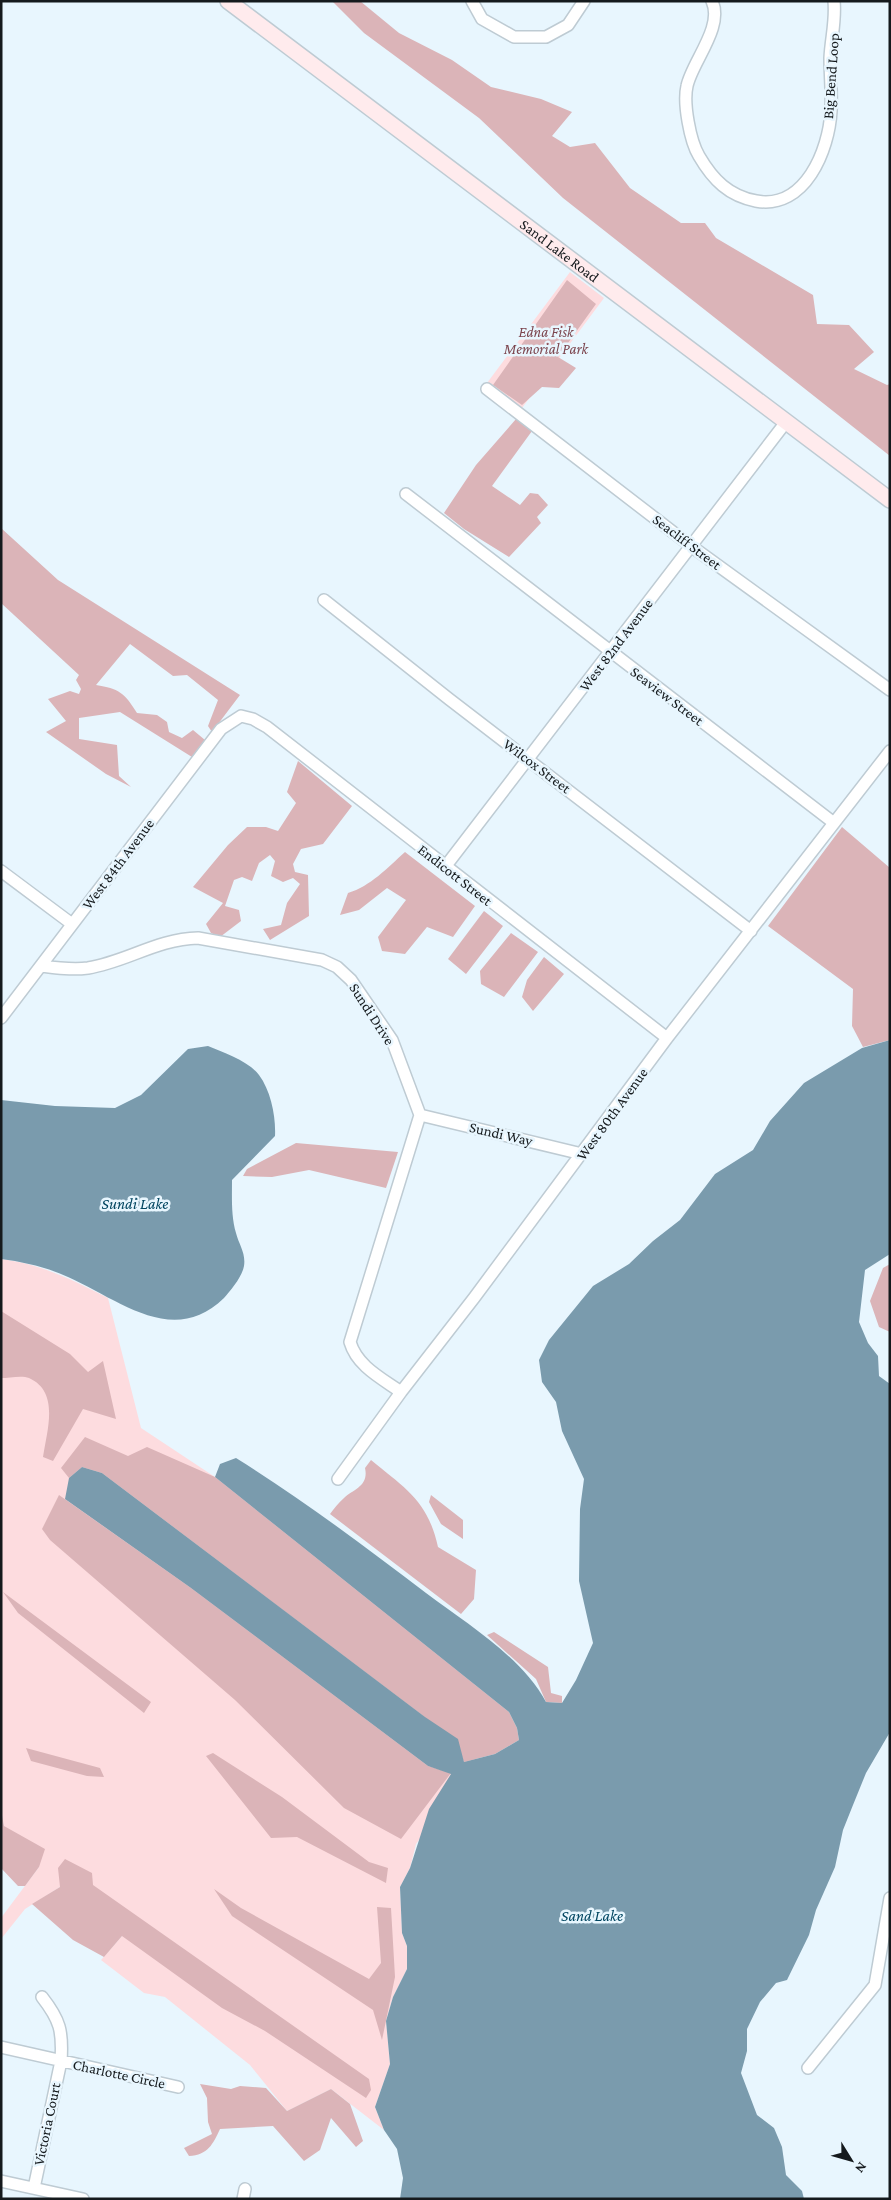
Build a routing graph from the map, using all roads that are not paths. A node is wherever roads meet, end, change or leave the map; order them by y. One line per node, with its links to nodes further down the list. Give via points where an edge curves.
1 (228, 1): 7 (main road, Sand Lake Road)
2 (472, 1): 3 (street, via 482,19 514,37 546,37 568,25)
3 (584, 1)
4 (712, 1): 5 (street, Big Bend Loop, via 713,25 686,87 688,122 698,155 722,187 740,198 761,202 787,198 806,183 820,160 831,112 830,56)
5 (834, 1)
6 (487, 390): 10 (street, Seacliff Street)
7 (786, 422): 9 (main road, Sand Lake Road); 10 (street, West 82nd Avenue)
8 (406, 494): 12 (street, Seaview Street)
9 (890, 500)
10 (691, 546): 12 (street, West 82nd Avenue); 13 (street, Seacliff Street)
11 (324, 600): 16 (street, Wilcox Street)
12 (610, 652): 16 (street, West 82nd Avenue); 18 (street, Seaview Street)
13 (890, 690)
14 (241, 716): 19 (street, Endicott Street, via 266,727); 21 (street, West 84th Avenue, via 221,729)
15 (890, 751): 17 (street, West 80th Avenue)
16 (528, 759): 19 (street, West 82nd Avenue); 22 (street, Wilcox Street)
17 (885, 767): 18 (street, West 80th Avenue)
18 (834, 823): 22 (street, West 80th Avenue)
19 (445, 867): 25 (street, Endicott Street)
20 (1, 871): 21 (street)
21 (72, 924): 23 (street, West 84th Avenue)
22 (751, 930): 25 (street, West 80th Avenue)
23 (42, 966): 24 (street, West 84th Avenue); 26 (street, Sundi Drive, via 74,970 89,968 177,938 198,938 322,960 337,967 351,980 392,1040)
24 (1, 1018)
25 (667, 1038): 27 (street, West 80th Avenue)
26 (420, 1115): 27 (street, Sundi Way); 28 (street, via 350,1342 362,1364)
27 (582, 1154): 28 (street, West 80th Avenue)
28 (401, 1392): 29 (street, West 80th Avenue)
29 (338, 1479)
30 (890, 1898): 31 (street)
31 (886, 1931): 35 (street, via 875,1985)
32 (42, 1997): 34 (street, Victoria Court, via 61,2026)
33 (1, 2047): 34 (street, Charlotte Circle)
34 (61, 2061): 36 (street, Charlotte Circle); 38 (street, Victoria Court)
35 (808, 2068)
36 (178, 2087)
37 (1, 2180): 38 (street)
38 (34, 2188): 39 (street)
39 (82, 2199)

